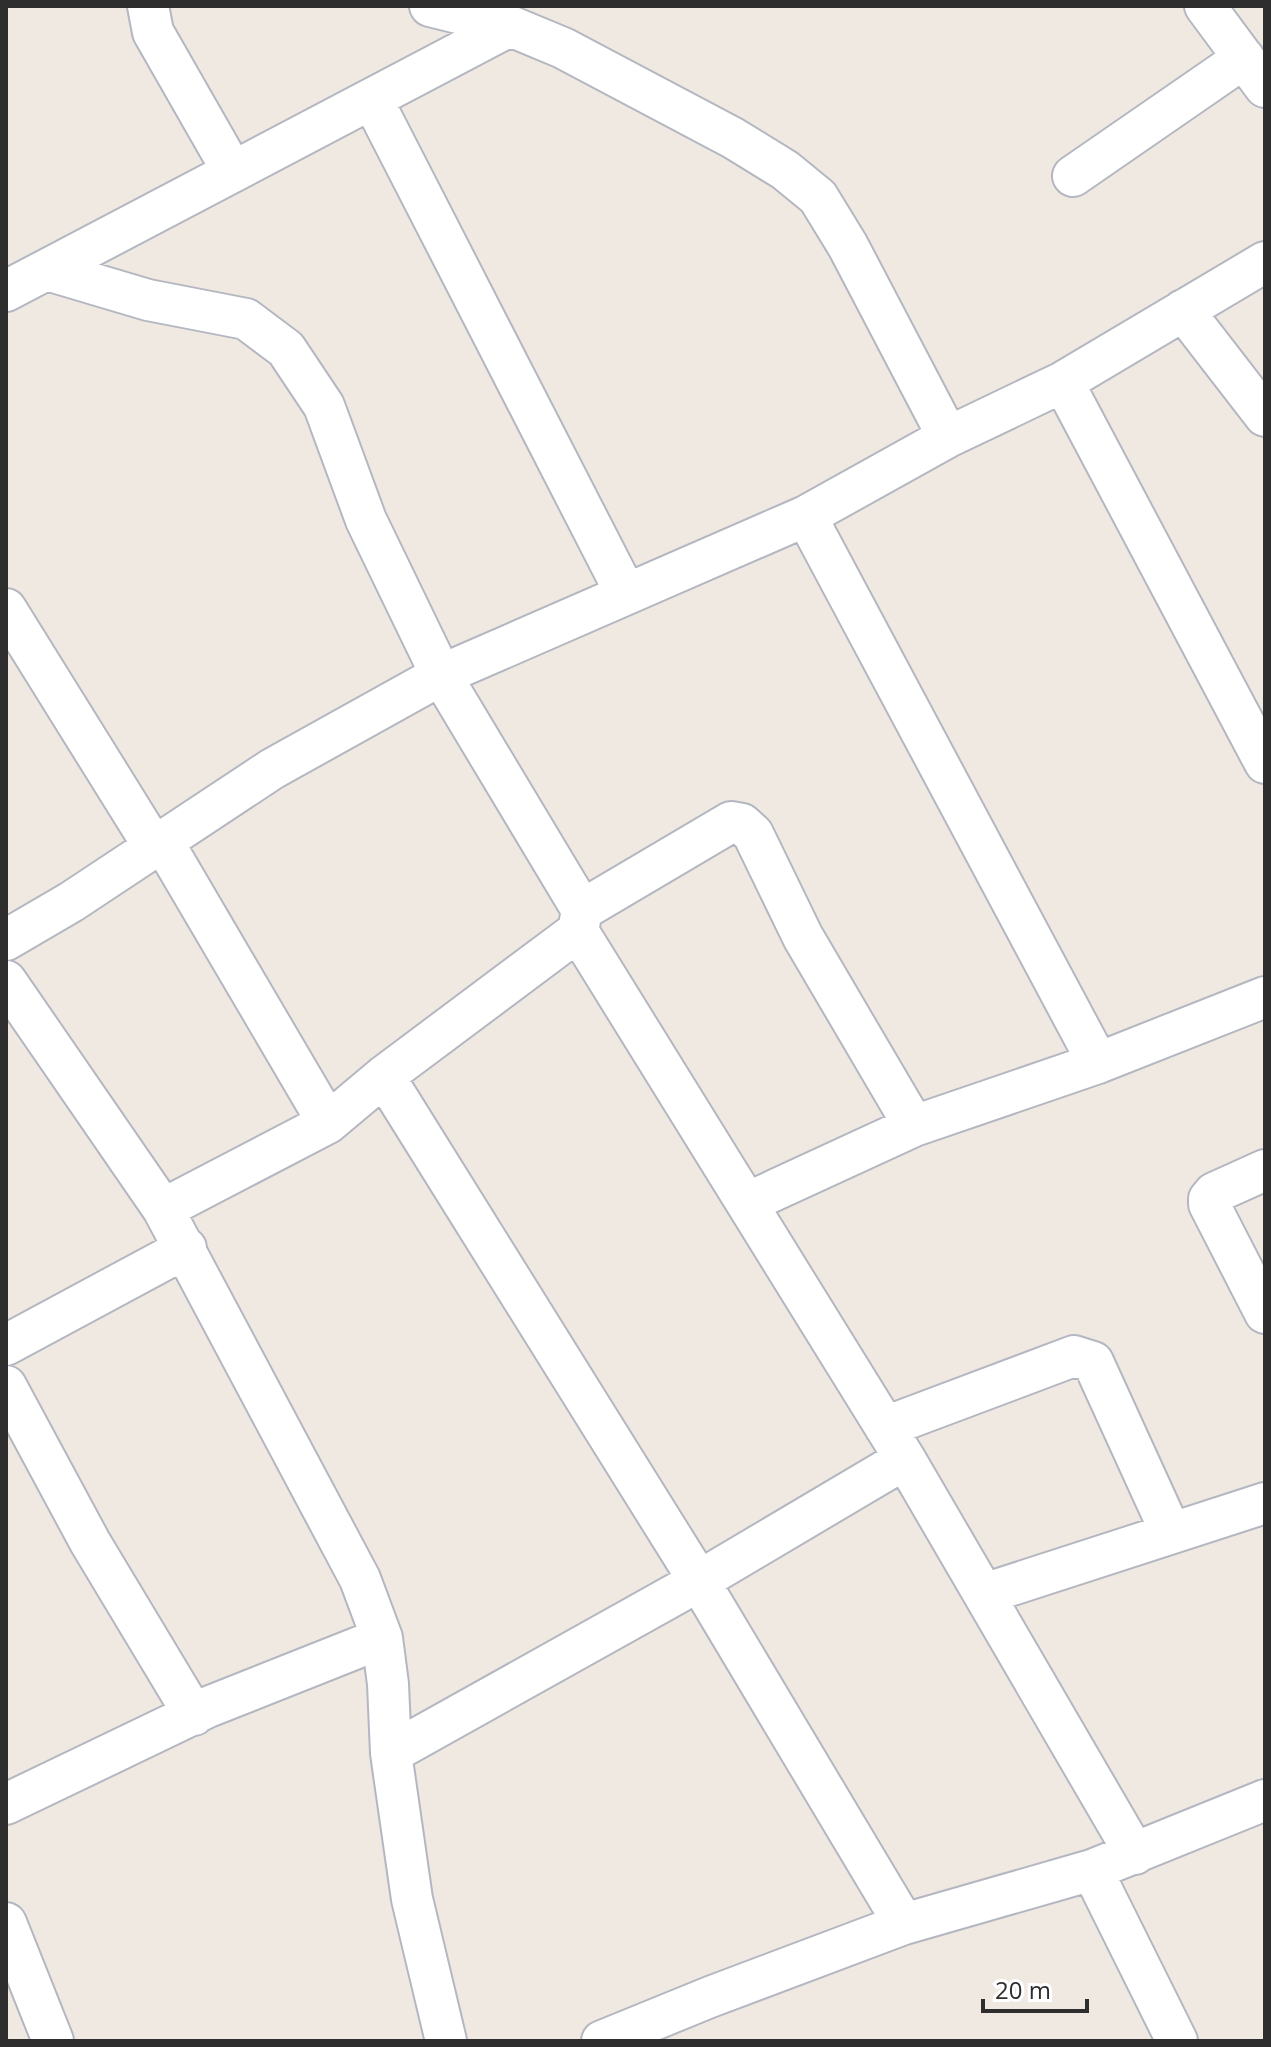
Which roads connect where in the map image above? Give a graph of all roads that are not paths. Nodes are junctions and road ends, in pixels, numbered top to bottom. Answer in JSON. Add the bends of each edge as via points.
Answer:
{"nodes":[{"id":1,"x":148,"y":6,"type":"edge"},
{"id":2,"x":430,"y":6,"type":"edge"},
{"id":3,"x":1205,"y":6,"type":"edge"},
{"id":4,"x":510,"y":26,"type":"junction"},
{"id":5,"x":1254,"y":72,"type":"edge"},
{"id":6,"x":372,"y":99,"type":"junction"},
{"id":7,"x":233,"y":172,"type":"junction"},
{"id":8,"x":1073,"y":176,"type":"dead end"},
{"id":9,"x":1265,"y":262,"type":"edge"},
{"id":10,"x":47,"y":270,"type":"junction"},
{"id":11,"x":6,"y":291,"type":"edge"},
{"id":12,"x":1183,"y":310,"type":"junction"},
{"id":13,"x":1063,"y":382,"type":"junction"},
{"id":14,"x":1265,"y":416,"type":"edge"},
{"id":15,"x":948,"y":437,"type":"junction"},
{"id":16,"x":806,"y":516,"type":"junction"},
{"id":17,"x":626,"y":594,"type":"junction"},
{"id":18,"x":6,"y":609,"type":"edge"},
{"id":19,"x":441,"y":675,"type":"junction"},
{"id":20,"x":1265,"y":763,"type":"edge"},
{"id":21,"x":158,"y":844,"type":"junction"},
{"id":22,"x":580,"y":921,"type":"junction"},
{"id":23,"x":6,"y":940,"type":"edge"},
{"id":24,"x":6,"y":981,"type":"edge"},
{"id":25,"x":1265,"y":997,"type":"edge"},
{"id":26,"x":1098,"y":1063,"type":"junction"},
{"id":27,"x":384,"y":1076,"type":"junction"},
{"id":28,"x":328,"y":1123,"type":"junction"},
{"id":29,"x":914,"y":1126,"type":"junction"},
{"id":30,"x":1265,"y":1170,"type":"edge"},
{"id":31,"x":747,"y":1203,"type":"junction"},
{"id":32,"x":163,"y":1209,"type":"junction"},
{"id":33,"x":186,"y":1248,"type":"junction"},
{"id":34,"x":1265,"y":1313,"type":"edge"},
{"id":35,"x":6,"y":1345,"type":"edge"},
{"id":36,"x":6,"y":1386,"type":"edge"},
{"id":37,"x":895,"y":1443,"type":"junction"},
{"id":38,"x":1265,"y":1503,"type":"edge"},
{"id":39,"x":1171,"y":1533,"type":"junction"},
{"id":40,"x":699,"y":1581,"type":"junction"},
{"id":41,"x":984,"y":1594,"type":"junction"},
{"id":42,"x":382,"y":1638,"type":"junction"},
{"id":43,"x":194,"y":1715,"type":"junction"},
{"id":44,"x":391,"y":1753,"type":"junction"},
{"id":45,"x":1265,"y":1800,"type":"edge"},
{"id":46,"x":6,"y":1804,"type":"edge"},
{"id":47,"x":1135,"y":1854,"type":"junction"},
{"id":48,"x":1092,"y":1870,"type":"junction"},
{"id":49,"x":6,"y":1923,"type":"edge"},
{"id":50,"x":904,"y":1924,"type":"junction"},
{"id":51,"x":53,"y":2041,"type":"edge"},
{"id":52,"x":446,"y":2041,"type":"edge"},
{"id":53,"x":602,"y":2041,"type":"edge"},
{"id":54,"x":1177,"y":2041,"type":"edge"}],
"edges":[{"from":1,"to":7,"type":"street","via":[[153,32]]},
{"from":2,"to":4,"type":"street"},
{"from":3,"to":5,"type":"street"},
{"from":4,"to":6,"type":"street"},
{"from":4,"to":15,"type":"street","via":[[563,48],[733,138],[818,197]]},
{"from":5,"to":8,"type":"street"},
{"from":6,"to":7,"type":"street"},
{"from":6,"to":17,"type":"street"},
{"from":7,"to":10,"type":"street"},
{"from":9,"to":12,"type":"street"},
{"from":10,"to":11,"type":"street"},
{"from":10,"to":19,"type":"street","via":[[148,300],[246,319],[286,349],[324,406],[366,520]]},
{"from":12,"to":13,"type":"street"},
{"from":12,"to":14,"type":"street"},
{"from":13,"to":15,"type":"street"},
{"from":13,"to":20,"type":"street"},
{"from":15,"to":16,"type":"street"},
{"from":16,"to":17,"type":"street"},
{"from":16,"to":26,"type":"street"},
{"from":17,"to":19,"type":"street"},
{"from":18,"to":21,"type":"street"},
{"from":19,"to":21,"type":"street","via":[[272,769]]},
{"from":19,"to":22,"type":"street"},
{"from":21,"to":23,"type":"street"},
{"from":21,"to":28,"type":"street"},
{"from":22,"to":27,"type":"street"},
{"from":22,"to":29,"type":"street","via":[[731,822],[742,824],[753,834],[803,937]]},
{"from":22,"to":31,"type":"street"},
{"from":24,"to":32,"type":"street"},
{"from":25,"to":26,"type":"street"},
{"from":26,"to":29,"type":"street"},
{"from":27,"to":28,"type":"street"},
{"from":27,"to":40,"type":"street"},
{"from":28,"to":32,"type":"street"},
{"from":29,"to":31,"type":"street"},
{"from":30,"to":34,"type":"street","via":[[1214,1193],[1209,1204]]},
{"from":31,"to":37,"type":"street"},
{"from":32,"to":33,"type":"street"},
{"from":33,"to":35,"type":"street"},
{"from":33,"to":42,"type":"street","via":[[360,1579]]},
{"from":36,"to":43,"type":"street","via":[[90,1542]]},
{"from":37,"to":39,"type":"street","via":[[1074,1356],[1085,1358],[1093,1362]]},
{"from":37,"to":40,"type":"street"},
{"from":37,"to":41,"type":"street"},
{"from":38,"to":39,"type":"street"},
{"from":39,"to":41,"type":"street"},
{"from":40,"to":44,"type":"street"},
{"from":40,"to":50,"type":"street"},
{"from":41,"to":47,"type":"street"},
{"from":42,"to":43,"type":"street"},
{"from":42,"to":44,"type":"street"},
{"from":43,"to":46,"type":"street"},
{"from":44,"to":52,"type":"street","via":[[412,1899]]},
{"from":45,"to":47,"type":"street"},
{"from":47,"to":48,"type":"street"},
{"from":48,"to":50,"type":"street"},
{"from":48,"to":54,"type":"street"},
{"from":49,"to":51,"type":"street"},
{"from":50,"to":53,"type":"street"}]}
